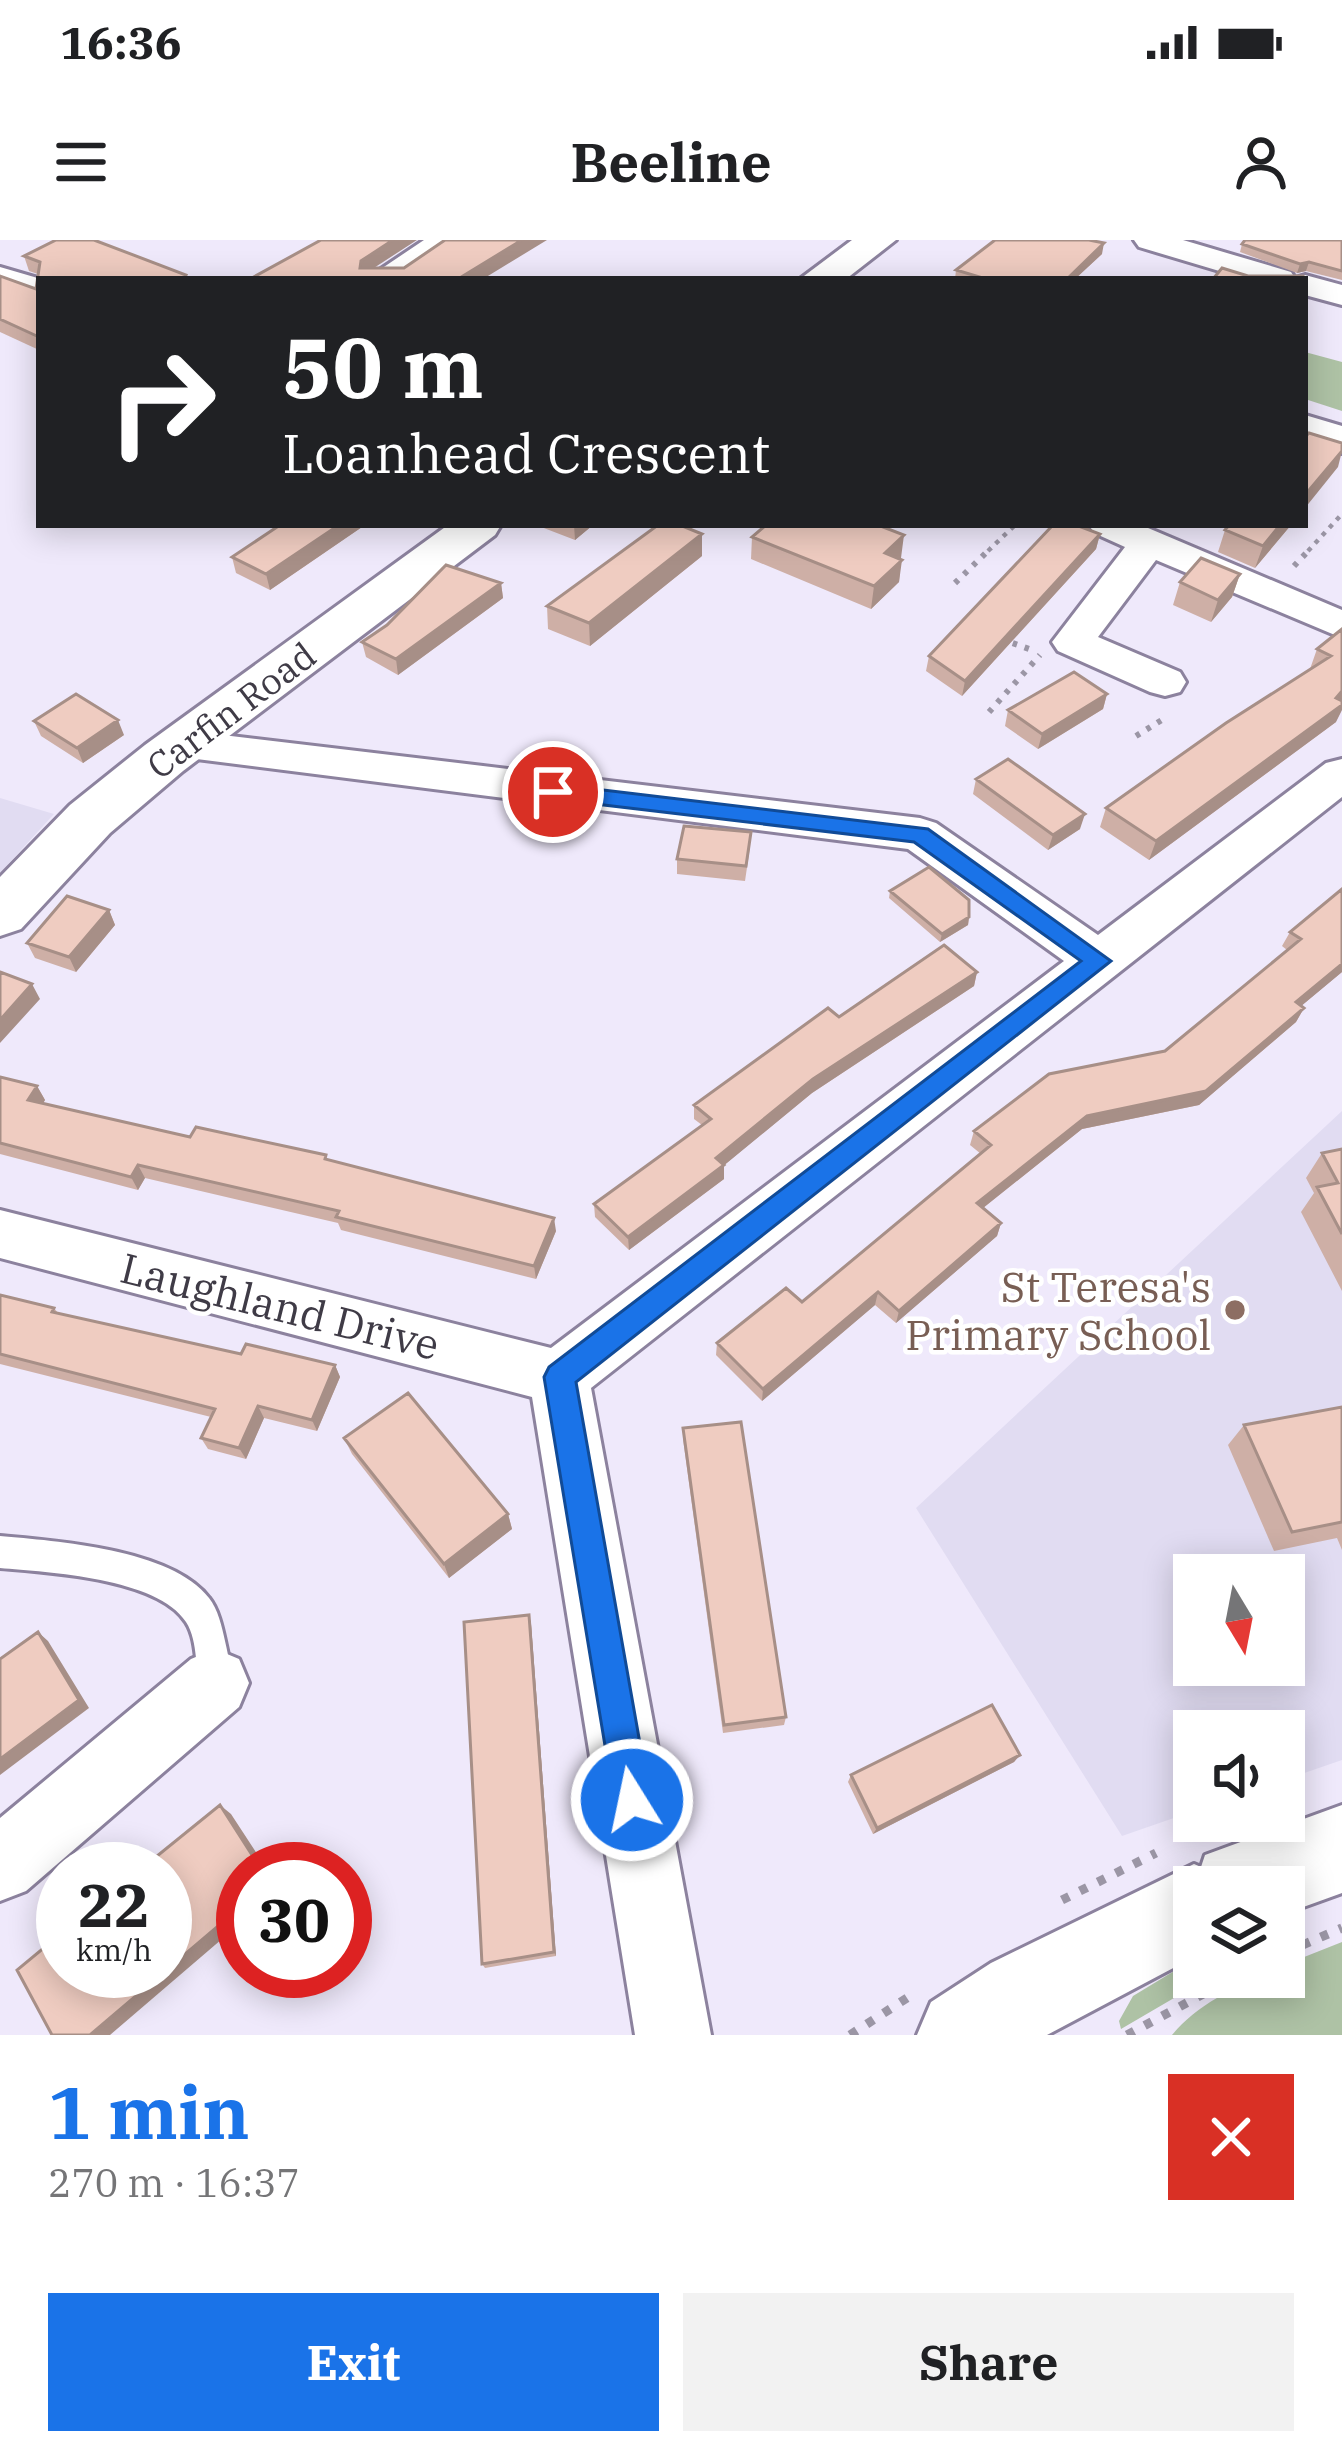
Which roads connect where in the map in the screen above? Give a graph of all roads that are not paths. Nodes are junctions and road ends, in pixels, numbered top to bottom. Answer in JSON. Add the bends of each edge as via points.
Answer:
{"nodes":[{"id":1,"x":446,"y":240,"type":"edge"},
{"id":2,"x":877,"y":240,"type":"edge"},
{"id":3,"x":1150,"y":240,"type":"edge"},
{"id":4,"x":1212,"y":250,"type":"edge"},
{"id":5,"x":5,"y":275,"type":"edge"},
{"id":6,"x":842,"y":275,"type":"edge"},
{"id":7,"x":387,"y":276,"type":"edge"},
{"id":8,"x":1273,"y":276,"type":"edge"},
{"id":9,"x":1308,"y":286,"type":"edge"},
{"id":10,"x":36,"y":289,"type":"edge"},
{"id":11,"x":1342,"y":295,"type":"edge"},
{"id":12,"x":1308,"y":429,"type":"edge"},
{"id":13,"x":1342,"y":440,"type":"edge"},
{"id":14,"x":474,"y":528,"type":"edge"},
{"id":15,"x":1115,"y":528,"type":"edge"},
{"id":16,"x":1149,"y":542,"type":"junction"},
{"id":17,"x":1342,"y":625,"type":"edge"},
{"id":18,"x":1165,"y":682,"type":"dead end"},
{"id":19,"x":206,"y":750,"type":"junction"},
{"id":20,"x":1342,"y":774,"type":"edge"},
{"id":21,"x":11,"y":888,"type":"edge"},
{"id":22,"x":1099,"y":961,"type":"junction"},
{"id":23,"x":0,"y":1234,"type":"edge"},
{"id":24,"x":560,"y":1377,"type":"junction"},
{"id":25,"x":0,"y":1552,"type":"edge"},
{"id":26,"x":215,"y":1683,"type":"joint"},
{"id":27,"x":1342,"y":1850,"type":"edge"},
{"id":28,"x":0,"y":1865,"type":"edge"},
{"id":29,"x":1297,"y":1866,"type":"edge"},
{"id":30,"x":1173,"y":1922,"type":"edge"},
{"id":31,"x":1010,"y":2022,"type":"edge"},
{"id":32,"x":673,"y":2035,"type":"edge"}],
"edges":[{"from":1,"to":7,"type":"street"},
{"from":2,"to":6,"type":"main road"},
{"from":3,"to":4,"type":"street"},
{"from":4,"to":8,"type":"street"},
{"from":5,"to":10,"type":"street"},
{"from":9,"to":11,"type":"street"},
{"from":12,"to":13,"type":"main road"},
{"from":14,"to":19,"type":"main road","name":"Carfin Road"},
{"from":15,"to":16,"type":"street"},
{"from":16,"to":17,"type":"street"},
{"from":16,"to":18,"type":"street","via":[[1057,648]]},
{"from":19,"to":21,"type":"main road","name":"Carfin Road","via":[[90,819]]},
{"from":19,"to":22,"type":"street","via":[[920,835]]},
{"from":20,"to":22,"type":"street"},
{"from":22,"to":24,"type":"street"},
{"from":23,"to":24,"type":"street","name":"Laughland Drive"},
{"from":24,"to":32,"type":"street"},
{"from":25,"to":26,"type":"lane","via":[[51,1555],[166,1585],[202,1617]]},
{"from":26,"to":28,"type":"street"},
{"from":27,"to":29,"type":"main road"},
{"from":30,"to":31,"type":"main road"}]}
